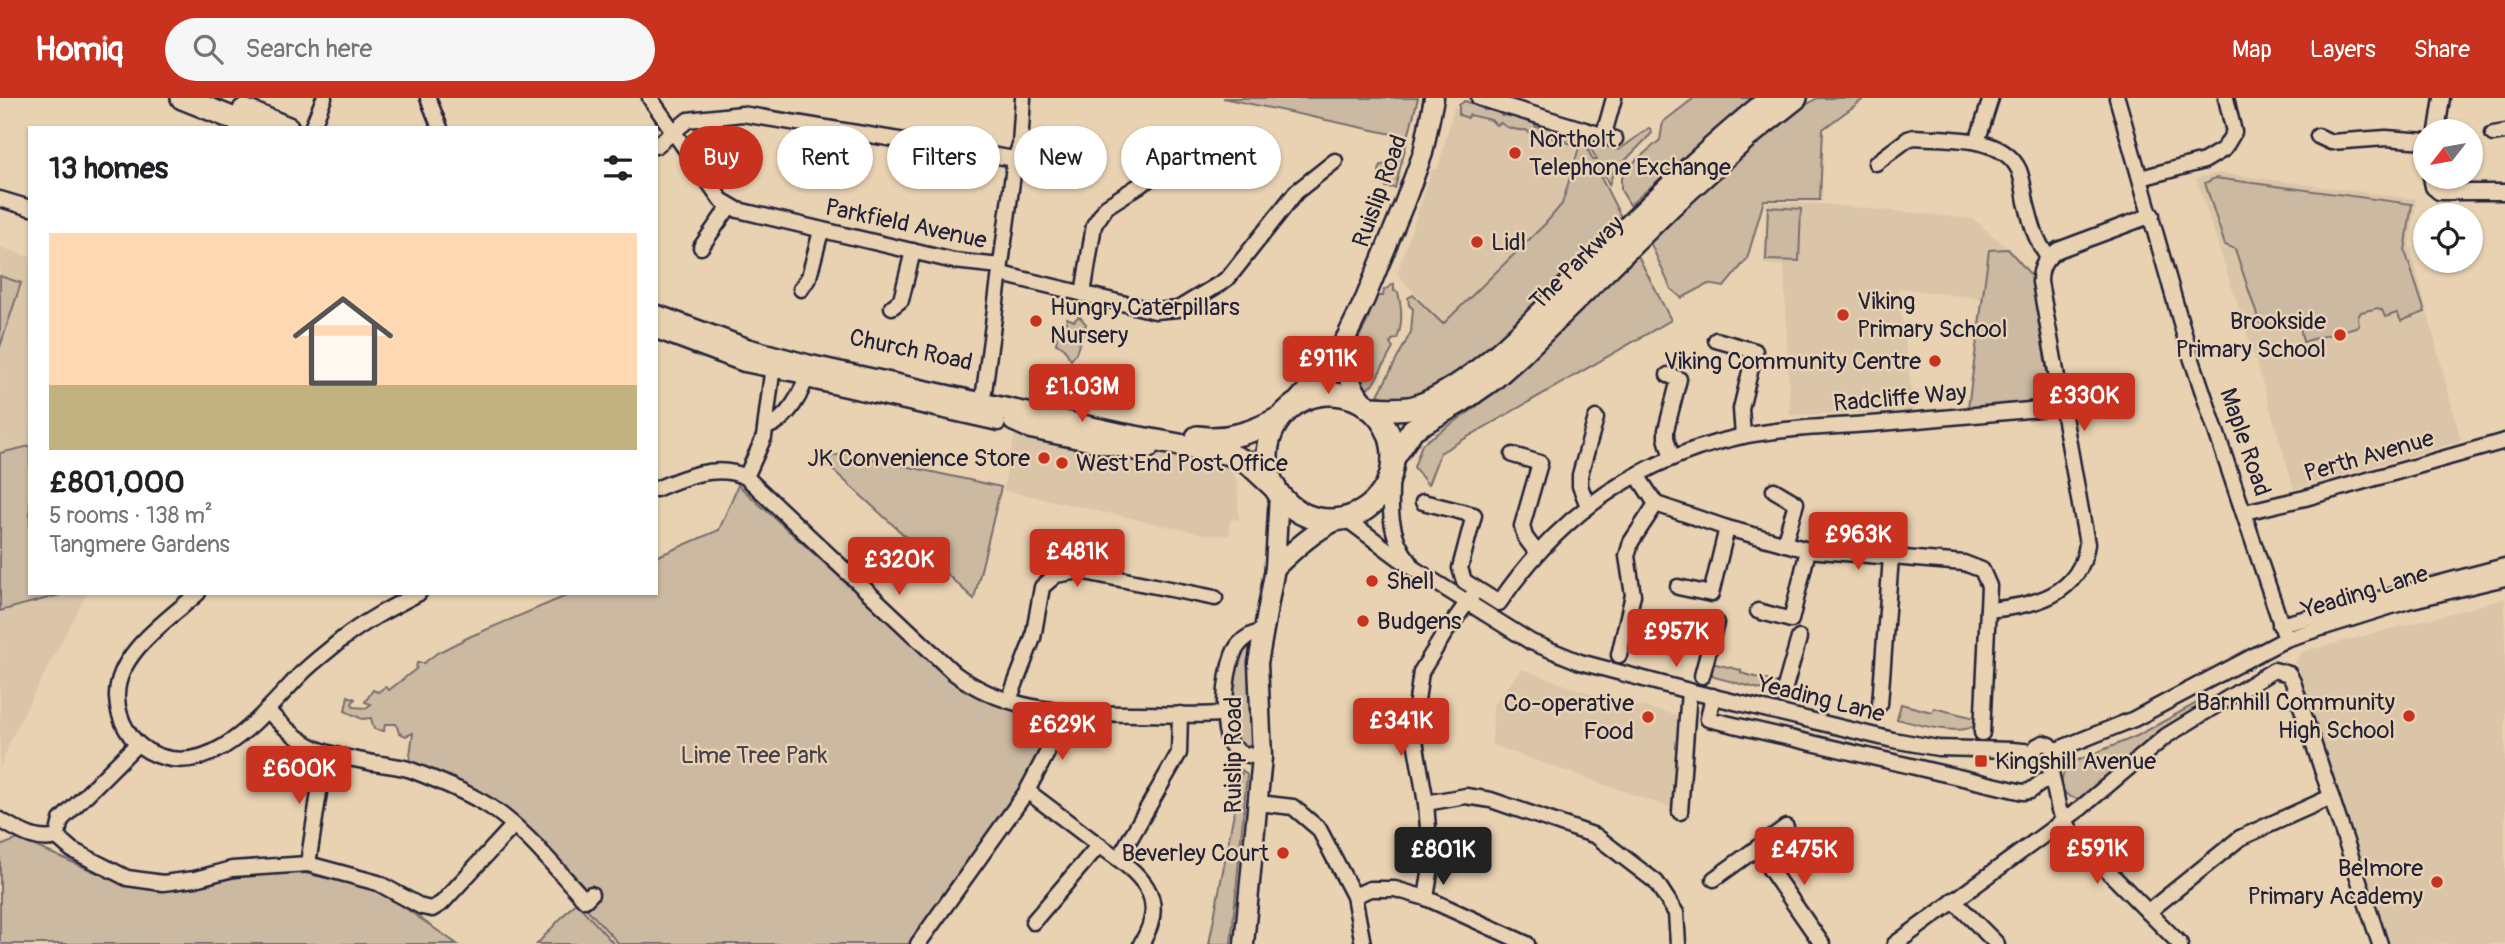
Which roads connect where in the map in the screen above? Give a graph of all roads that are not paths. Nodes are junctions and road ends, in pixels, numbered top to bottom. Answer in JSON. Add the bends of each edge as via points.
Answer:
{"nodes":[{"id":1,"x":182,"y":98,"type":"edge"},
{"id":2,"x":213,"y":98,"type":"edge"},
{"id":3,"x":324,"y":98,"type":"edge"},
{"id":4,"x":428,"y":98,"type":"edge"},
{"id":5,"x":650,"y":98,"type":"edge"},
{"id":6,"x":1023,"y":98,"type":"edge"},
{"id":7,"x":1433,"y":98,"type":"edge"},
{"id":8,"x":1479,"y":98,"type":"edge"},
{"id":9,"x":1614,"y":98,"type":"edge"},
{"id":10,"x":1771,"y":98,"type":"edge"},
{"id":11,"x":1796,"y":98,"type":"edge"},
{"id":12,"x":1991,"y":98,"type":"edge"},
{"id":13,"x":2117,"y":98,"type":"edge"},
{"id":14,"x":2226,"y":98,"type":"edge"},
{"id":15,"x":2442,"y":98,"type":"edge"},
{"id":16,"x":256,"y":113,"type":"edge"},
{"id":17,"x":2439,"y":119,"type":"edge"},
{"id":18,"x":284,"y":126,"type":"edge"},
{"id":19,"x":313,"y":126,"type":"edge"},
{"id":20,"x":439,"y":126,"type":"edge"},
{"id":21,"x":1021,"y":126,"type":"edge"},
{"id":22,"x":675,"y":133,"type":"junction"},
{"id":23,"x":2318,"y":135,"type":"dead end"},
{"id":24,"x":2413,"y":140,"type":"edge"},
{"id":25,"x":1977,"y":142,"type":"junction"},
{"id":26,"x":658,"y":145,"type":"edge"},
{"id":27,"x":1014,"y":159,"type":"edge"},
{"id":28,"x":1335,"y":161,"type":"dead end"},
{"id":29,"x":1876,"y":163,"type":"dead end"},
{"id":30,"x":1014,"y":166,"type":"edge"},
{"id":31,"x":2141,"y":178,"type":"junction"},
{"id":32,"x":1134,"y":189,"type":"edge"},
{"id":33,"x":2438,"y":189,"type":"edge"},
{"id":34,"x":2505,"y":192,"type":"edge"},
{"id":35,"x":0,"y":199,"type":"edge"},
{"id":36,"x":1666,"y":201,"type":"junction"},
{"id":37,"x":28,"y":207,"type":"edge"},
{"id":38,"x":729,"y":207,"type":"junction"},
{"id":39,"x":2152,"y":215,"type":"junction"},
{"id":40,"x":821,"y":231,"type":"junction"},
{"id":41,"x":701,"y":247,"type":"dead end"},
{"id":42,"x":912,"y":251,"type":"junction"},
{"id":43,"x":1613,"y":252,"type":"junction"},
{"id":44,"x":2048,"y":257,"type":"junction"},
{"id":45,"x":1000,"y":270,"type":"junction"},
{"id":46,"x":800,"y":289,"type":"dead end"},
{"id":47,"x":1083,"y":294,"type":"junction"},
{"id":48,"x":658,"y":304,"type":"edge"},
{"id":49,"x":892,"y":307,"type":"dead end"},
{"id":50,"x":658,"y":317,"type":"edge"},
{"id":51,"x":658,"y":332,"type":"edge"},
{"id":52,"x":1347,"y":336,"type":"junction"},
{"id":53,"x":1716,"y":340,"type":"dead end"},
{"id":54,"x":773,"y":364,"type":"junction"},
{"id":55,"x":807,"y":373,"type":"junction"},
{"id":56,"x":1668,"y":375,"type":"dead end"},
{"id":57,"x":984,"y":393,"type":"junction"},
{"id":58,"x":1366,"y":406,"type":"junction"},
{"id":59,"x":2061,"y":407,"type":"junction"},
{"id":60,"x":1286,"y":412,"type":"junction"},
{"id":61,"x":1596,"y":418,"type":"dead end"},
{"id":62,"x":766,"y":427,"type":"junction"},
{"id":63,"x":1743,"y":436,"type":"junction"},
{"id":64,"x":2505,"y":441,"type":"edge"},
{"id":65,"x":1513,"y":455,"type":"dead end"},
{"id":66,"x":1672,"y":458,"type":"junction"},
{"id":67,"x":1393,"y":464,"type":"junction"},
{"id":68,"x":1637,"y":475,"type":"junction"},
{"id":69,"x":746,"y":477,"type":"junction"},
{"id":70,"x":658,"y":488,"type":"edge"},
{"id":71,"x":1774,"y":490,"type":"dead end"},
{"id":72,"x":1277,"y":491,"type":"junction"},
{"id":73,"x":1423,"y":502,"type":"dead end"},
{"id":74,"x":1656,"y":504,"type":"junction"},
{"id":75,"x":1588,"y":506,"type":"junction"},
{"id":76,"x":2245,"y":512,"type":"junction"},
{"id":77,"x":1341,"y":519,"type":"junction"},
{"id":78,"x":1727,"y":528,"type":"junction"},
{"id":79,"x":1784,"y":544,"type":"junction"},
{"id":80,"x":1808,"y":550,"type":"junction"},
{"id":81,"x":1537,"y":553,"type":"junction"},
{"id":82,"x":1891,"y":557,"type":"junction"},
{"id":83,"x":2505,"y":566,"type":"edge"},
{"id":84,"x":1275,"y":568,"type":"junction"},
{"id":85,"x":1417,"y":570,"type":"junction"},
{"id":86,"x":2505,"y":578,"type":"edge"},
{"id":87,"x":1678,"y":587,"type":"dead end"},
{"id":88,"x":1476,"y":589,"type":"junction"},
{"id":89,"x":196,"y":595,"type":"edge"},
{"id":90,"x":415,"y":595,"type":"edge"},
{"id":91,"x":1215,"y":597,"type":"dead end"},
{"id":92,"x":1468,"y":603,"type":"junction"},
{"id":93,"x":1988,"y":610,"type":"junction"},
{"id":94,"x":1758,"y":611,"type":"dead end"},
{"id":95,"x":1716,"y":623,"type":"dead end"},
{"id":96,"x":2280,"y":625,"type":"junction"},
{"id":97,"x":1262,"y":632,"type":"junction"},
{"id":98,"x":1799,"y":638,"type":"dead end"},
{"id":99,"x":2286,"y":639,"type":"junction"},
{"id":100,"x":1619,"y":655,"type":"dead end"},
{"id":101,"x":1702,"y":676,"type":"dead end"},
{"id":102,"x":1689,"y":691,"type":"junction"},
{"id":103,"x":1783,"y":694,"type":"dead end"},
{"id":104,"x":1713,"y":696,"type":"junction"},
{"id":105,"x":1009,"y":701,"type":"junction"},
{"id":106,"x":1880,"y":704,"type":"dead end"},
{"id":107,"x":267,"y":710,"type":"junction"},
{"id":108,"x":1056,"y":712,"type":"junction"},
{"id":109,"x":1180,"y":714,"type":"junction"},
{"id":110,"x":1223,"y":714,"type":"junction"},
{"id":111,"x":1982,"y":733,"type":"dead end"},
{"id":112,"x":136,"y":744,"type":"junction"},
{"id":113,"x":325,"y":753,"type":"junction"},
{"id":114,"x":1262,"y":757,"type":"junction"},
{"id":115,"x":2044,"y":757,"type":"junction"},
{"id":116,"x":2045,"y":780,"type":"junction"},
{"id":117,"x":1027,"y":791,"type":"junction"},
{"id":118,"x":2331,"y":797,"type":"junction"},
{"id":119,"x":2056,"y":799,"type":"junction"},
{"id":120,"x":1259,"y":803,"type":"junction"},
{"id":121,"x":1426,"y":803,"type":"junction"},
{"id":122,"x":1680,"y":812,"type":"dead end"},
{"id":123,"x":2064,"y":819,"type":"junction"},
{"id":124,"x":0,"y":820,"type":"edge"},
{"id":125,"x":513,"y":826,"type":"junction"},
{"id":126,"x":1786,"y":827,"type":"dead end"},
{"id":127,"x":57,"y":837,"type":"junction"},
{"id":128,"x":1100,"y":845,"type":"junction"},
{"id":129,"x":1756,"y":849,"type":"junction"},
{"id":130,"x":1119,"y":858,"type":"junction"},
{"id":131,"x":308,"y":864,"type":"junction"},
{"id":132,"x":1714,"y":879,"type":"dead end"},
{"id":133,"x":591,"y":894,"type":"dead end"},
{"id":134,"x":1354,"y":896,"type":"junction"},
{"id":135,"x":1426,"y":898,"type":"junction"},
{"id":136,"x":1953,"y":900,"type":"junction"},
{"id":137,"x":2148,"y":912,"type":"junction"},
{"id":138,"x":1033,"y":922,"type":"dead end"},
{"id":139,"x":918,"y":944,"type":"edge"},
{"id":140,"x":1141,"y":944,"type":"edge"},
{"id":141,"x":1244,"y":944,"type":"edge"},
{"id":142,"x":1363,"y":944,"type":"edge"},
{"id":143,"x":1527,"y":944,"type":"edge"},
{"id":144,"x":1678,"y":944,"type":"edge"},
{"id":145,"x":1822,"y":944,"type":"edge"},
{"id":146,"x":1895,"y":944,"type":"edge"},
{"id":147,"x":1997,"y":944,"type":"edge"},
{"id":148,"x":2180,"y":944,"type":"edge"},
{"id":149,"x":2380,"y":944,"type":"edge"}],
"edges":[{"from":1,"to":16,"type":"highway"},
{"from":2,"to":16,"type":"highway"},
{"from":3,"to":19,"type":"street"},
{"from":4,"to":20,"type":"street"},
{"from":5,"to":22,"type":"street"},
{"from":6,"to":21,"type":"street"},
{"from":7,"to":52,"type":"main road","name":"Ruislip Road","via":[[1416,174]]},
{"from":8,"to":9,"type":"street","via":[[1610,136]]},
{"from":10,"to":36,"type":"highway","name":"The Parkway","via":[[1735,127]]},
{"from":11,"to":36,"type":"highway","name":"The Parkway"},
{"from":12,"to":25,"type":"street"},
{"from":13,"to":31,"type":"street","name":"Maple Road"},
{"from":14,"to":31,"type":"street","via":[[2234,132],[2224,149],[2204,161]]},
{"from":15,"to":17,"type":"street"},
{"from":16,"to":18,"type":"highway"},
{"from":22,"to":26,"type":"street"},
{"from":22,"to":27,"type":"street","via":[[688,120],[743,114]]},
{"from":22,"to":38,"type":"street"},
{"from":23,"to":24,"type":"street","via":[[2331,142]]},
{"from":25,"to":29,"type":"street","via":[[1914,137]]},
{"from":25,"to":44,"type":"street","via":[[1996,148],[2015,163],[2035,238]]},
{"from":28,"to":47,"type":"street","name":"Parkfield Avenue","via":[[1288,201],[1229,276],[1178,309],[1155,311]]},
{"from":30,"to":45,"type":"street"},
{"from":31,"to":39,"type":"street","name":"Maple Road"},
{"from":32,"to":47,"type":"street","via":[[1098,215]]},
{"from":33,"to":34,"type":"street"},
{"from":35,"to":37,"type":"street"},
{"from":36,"to":43,"type":"highway","name":"The Parkway"},
{"from":38,"to":40,"type":"street","name":"Parkfield Avenue"},
{"from":38,"to":41,"type":"street"},
{"from":39,"to":44,"type":"street"},
{"from":39,"to":76,"type":"street","name":"Maple Road","via":[[2189,351]]},
{"from":40,"to":42,"type":"street","name":"Parkfield Avenue"},
{"from":40,"to":46,"type":"street","via":[[809,277]]},
{"from":42,"to":45,"type":"street","name":"Parkfield Avenue"},
{"from":42,"to":49,"type":"street","via":[[901,300]]},
{"from":43,"to":58,"type":"highway","name":"The Parkway","via":[[1483,366],[1442,394],[1415,407]]},
{"from":43,"to":67,"type":"highway","name":"The Parkway","via":[[1492,380],[1413,429]]},
{"from":44,"to":59,"type":"street","via":[[2040,282]]},
{"from":45,"to":47,"type":"street","name":"Parkfield Avenue"},
{"from":45,"to":57,"type":"street"},
{"from":48,"to":57,"type":"highway","name":"Church Road","via":[[785,349]]},
{"from":50,"to":54,"type":"highway","name":"Church Road"},
{"from":51,"to":54,"type":"street","name":"Church Road","via":[[710,352]]},
{"from":52,"to":58,"type":"main road","name":"Ruislip Road","via":[[1346,369],[1351,386]]},
{"from":52,"to":60,"type":"main road","name":"Ruislip Road","via":[[1326,369]]},
{"from":53,"to":63,"type":"street","via":[[1755,351],[1741,409]]},
{"from":54,"to":55,"type":"highway","name":"Church Road"},
{"from":54,"to":62,"type":"street"},
{"from":55,"to":62,"type":"street","via":[[794,403]]},
{"from":55,"to":72,"type":"highway","name":"Church Road","via":[[1005,416],[1229,454],[1248,463]]},
{"from":56,"to":66,"type":"street","via":[[1679,379],[1666,430]]},
{"from":57,"to":60,"type":"highway","name":"Church Road","via":[[1208,438],[1240,435]]},
{"from":58,"to":60,"type":"highway","via":[[1338,394],[1322,394]]},
{"from":58,"to":67,"type":"highway","via":[[1387,429]]},
{"from":59,"to":63,"type":"street","name":"Radcliffe Way"},
{"from":59,"to":93,"type":"street","via":[[2087,544],[2085,559],[2059,592],[2012,608]]},
{"from":60,"to":72,"type":"highway","via":[[1269,443],[1267,458]]},
{"from":61,"to":75,"type":"street","via":[[1580,475]]},
{"from":62,"to":69,"type":"street"},
{"from":63,"to":66,"type":"street","name":"Radcliffe Way"},
{"from":64,"to":76,"type":"street","name":"Perth Avenue"},
{"from":65,"to":81,"type":"street","via":[[1540,463],[1522,526]]},
{"from":66,"to":68,"type":"street","name":"Radcliffe Way"},
{"from":67,"to":77,"type":"highway","via":[[1376,501]]},
{"from":67,"to":85,"type":"street","name":"Yeading Lane","via":[[1393,531],[1402,553]]},
{"from":68,"to":74,"type":"street"},
{"from":68,"to":75,"type":"street","name":"Radcliffe Way"},
{"from":69,"to":70,"type":"street","via":[[720,470]]},
{"from":69,"to":105,"type":"street","via":[[954,673],[971,686]]},
{"from":71,"to":79,"type":"street","via":[[1796,503]]},
{"from":72,"to":77,"type":"highway","via":[[1309,517]]},
{"from":72,"to":84,"type":"main road","name":"Ruislip Road"},
{"from":73,"to":88,"type":"street","via":[[1474,515],[1460,568],[1464,581]]},
{"from":74,"to":78,"type":"street"},
{"from":74,"to":100,"type":"street","via":[[1630,542],[1627,556],[1633,596]]},
{"from":75,"to":81,"type":"street","name":"Radcliffe Way"},
{"from":76,"to":96,"type":"street","name":"Maple Road"},
{"from":77,"to":84,"type":"main road","via":[[1305,538]]},
{"from":77,"to":85,"type":"street","name":"Yeading Lane"},
{"from":78,"to":79,"type":"street"},
{"from":78,"to":87,"type":"street","via":[[1711,594]]},
{"from":79,"to":80,"type":"street"},
{"from":80,"to":82,"type":"street"},
{"from":80,"to":94,"type":"street","via":[[1791,620]]},
{"from":81,"to":88,"type":"street","name":"Radcliffe Way","via":[[1499,603]]},
{"from":82,"to":93,"type":"street","via":[[1964,563],[1982,570],[1989,586]]},
{"from":82,"to":106,"type":"street"},
{"from":83,"to":96,"type":"street"},
{"from":84,"to":97,"type":"main road","name":"Ruislip Road"},
{"from":85,"to":92,"type":"street","name":"Yeading Lane"},
{"from":86,"to":99,"type":"street","name":"Yeading Lane","via":[[2408,601]]},
{"from":88,"to":92,"type":"street"},
{"from":89,"to":112,"type":"street","via":[[131,654],[119,676],[122,723]]},
{"from":90,"to":107,"type":"street","via":[[344,638]]},
{"from":91,"to":105,"type":"street","via":[[1080,571],[1055,575],[1042,587],[1033,638]]},
{"from":92,"to":102,"type":"street","name":"Yeading Lane","via":[[1554,653]]},
{"from":92,"to":121,"type":"street","via":[[1421,672],[1413,729]]},
{"from":93,"to":111,"type":"street"},
{"from":95,"to":101,"type":"street"},
{"from":96,"to":99,"type":"street","name":"Maple Road"},
{"from":97,"to":110,"type":"street","via":[[1242,641],[1233,656]]},
{"from":97,"to":114,"type":"main road","name":"Ruislip Road","via":[[1258,688]]},
{"from":98,"to":103,"type":"street"},
{"from":99,"to":115,"type":"street","name":"Yeading Lane","via":[[2134,719]]},
{"from":102,"to":104,"type":"street","name":"Yeading Lane"},
{"from":102,"to":122,"type":"street"},
{"from":104,"to":115,"type":"street","name":"Yeading Lane","via":[[1892,740]]},
{"from":104,"to":116,"type":"street","via":[[1708,719],[2023,792]]},
{"from":105,"to":108,"type":"street"},
{"from":107,"to":112,"type":"street","via":[[230,743],[206,755],[182,760],[160,757]]},
{"from":107,"to":113,"type":"street","via":[[306,745]]},
{"from":108,"to":109,"type":"street"},
{"from":108,"to":117,"type":"street","via":[[1047,752]]},
{"from":109,"to":110,"type":"street"},
{"from":109,"to":130,"type":"street","via":[[1179,753]]},
{"from":110,"to":114,"type":"street","via":[[1232,745],[1242,754]]},
{"from":112,"to":127,"type":"street","via":[[61,820]]},
{"from":113,"to":125,"type":"street","via":[[407,769],[489,806]]},
{"from":113,"to":131,"type":"street"},
{"from":114,"to":120,"type":"main road","name":"Ruislip Road"},
{"from":115,"to":116,"type":"street"},
{"from":115,"to":119,"type":"street"},
{"from":116,"to":119,"type":"street"},
{"from":117,"to":128,"type":"street"},
{"from":117,"to":139,"type":"street"},
{"from":118,"to":123,"type":"street","via":[[2289,674],[2274,670],[2166,736]]},
{"from":118,"to":137,"type":"street","via":[[2241,838]]},
{"from":118,"to":149,"type":"street"},
{"from":119,"to":123,"type":"street"},
{"from":120,"to":134,"type":"street","via":[[1293,807],[1319,829]]},
{"from":120,"to":141,"type":"main road","name":"Ruislip Road"},
{"from":121,"to":135,"type":"street","via":[[1431,867]]},
{"from":121,"to":144,"type":"street","via":[[1466,796],[1491,800],[1596,836],[1656,882],[1676,913]]},
{"from":123,"to":136,"type":"street"},
{"from":123,"to":137,"type":"street","via":[[2080,844]]},
{"from":124,"to":127,"type":"street","via":[[35,838]]},
{"from":125,"to":131,"type":"street","via":[[432,909],[378,883]]},
{"from":125,"to":133,"type":"street","via":[[584,900]]},
{"from":126,"to":129,"type":"street"},
{"from":127,"to":131,"type":"street","via":[[80,855],[127,878],[163,883],[232,869]]},
{"from":128,"to":130,"type":"street"},
{"from":128,"to":138,"type":"street"},
{"from":129,"to":132,"type":"street"},
{"from":129,"to":145,"type":"street"},
{"from":130,"to":140,"type":"street","via":[[1149,892],[1154,912]]},
{"from":134,"to":135,"type":"street","via":[[1370,889],[1395,889]]},
{"from":134,"to":142,"type":"street"},
{"from":135,"to":143,"type":"street"},
{"from":136,"to":146,"type":"street"},
{"from":136,"to":147,"type":"street"},
{"from":137,"to":148,"type":"street"}]}
